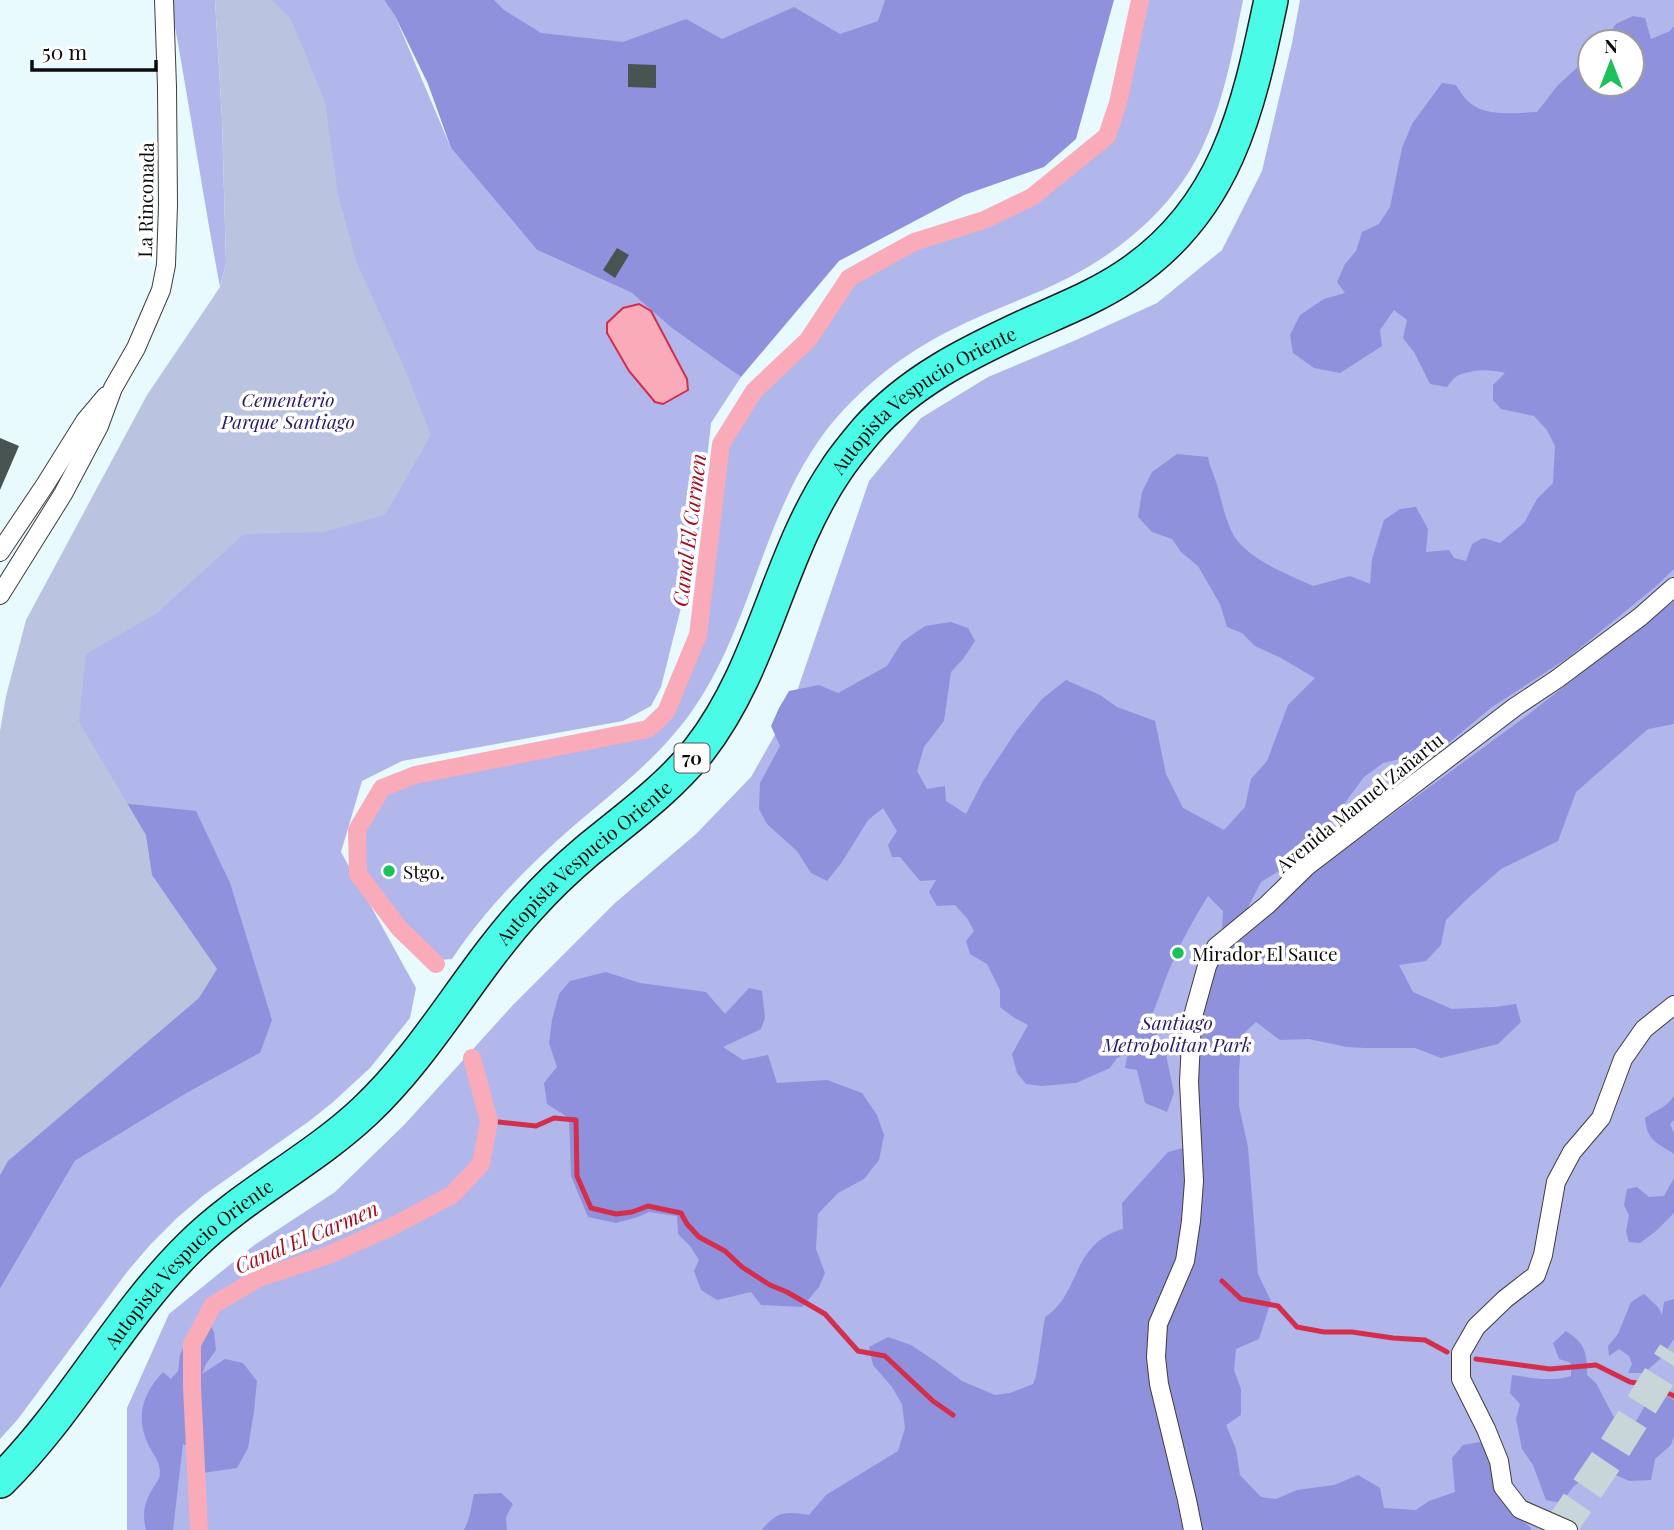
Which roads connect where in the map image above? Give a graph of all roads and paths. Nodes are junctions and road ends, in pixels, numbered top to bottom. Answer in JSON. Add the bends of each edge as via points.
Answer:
{"nodes":[{"id":1,"x":164,"y":0,"type":"edge"},
{"id":2,"x":1271,"y":0,"type":"edge"},
{"id":3,"x":113,"y":388,"type":"junction"},
{"id":4,"x":12,"y":532,"type":"junction"},
{"id":5,"x":33,"y":544,"type":"junction"},
{"id":6,"x":0,"y":552,"type":"edge"},
{"id":7,"x":1674,"y":587,"type":"edge"},
{"id":8,"x":0,"y":595,"type":"edge"},
{"id":9,"x":1674,"y":1005,"type":"edge"},
{"id":10,"x":0,"y":1481,"type":"edge"},
{"id":11,"x":1193,"y":1530,"type":"edge"},
{"id":12,"x":1567,"y":1530,"type":"edge"}],
"edges":[{"from":1,"to":3,"type":"street","name":"La Rinconada","via":[[166,265],[156,302]]},
{"from":2,"to":10,"type":"highway","name":"Autopista Vespucio Oriente","number":"70","via":[[1237,134],[1219,174],[1190,218],[1130,274],[939,370],[875,421],[825,488],[741,683],[693,757],[533,903],[489,954],[407,1067],[370,1106],[327,1143],[223,1217],[181,1256],[140,1303],[47,1429]]},
{"from":3,"to":4,"type":"street","name":"La Rinconada","via":[[85,421]]},
{"from":3,"to":5,"type":"street","name":"La Rinconada","via":[[99,426]]},
{"from":4,"to":5,"type":"street"},
{"from":4,"to":6,"type":"street","name":"La Rinconada"},
{"from":5,"to":8,"type":"street","name":"La Rinconada"},
{"from":7,"to":11,"type":"street","name":"Avenida Manuel Zañartu","via":[[1307,866],[1216,947],[1192,1020],[1191,1221],[1185,1261],[1158,1324],[1156,1357]]},
{"from":9,"to":12,"type":"street","via":[[1644,1029],[1623,1059],[1601,1118],[1572,1152],[1556,1182],[1536,1275],[1476,1327],[1461,1353],[1461,1379],[1499,1461],[1503,1487],[1520,1509]]}]}
